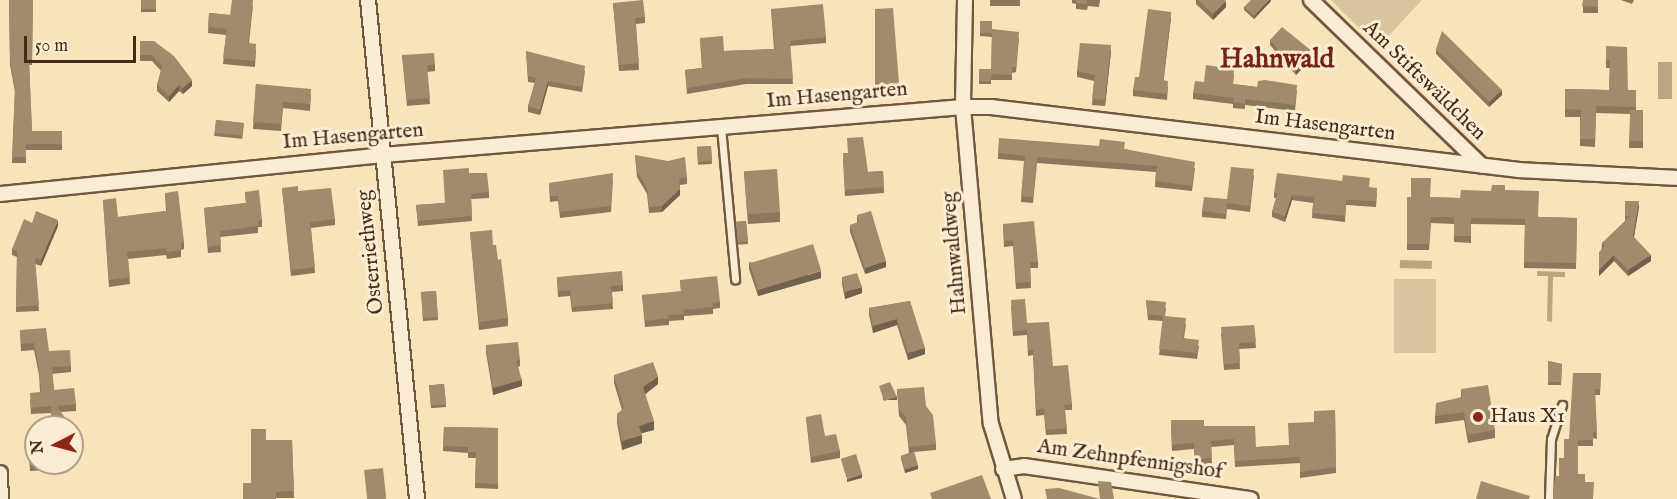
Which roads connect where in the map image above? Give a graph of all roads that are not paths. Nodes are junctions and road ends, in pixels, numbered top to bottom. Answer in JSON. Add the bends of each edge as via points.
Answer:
{"nodes":[{"id":1,"x":368,"y":0,"type":"edge"},
{"id":2,"x":965,"y":0,"type":"edge"},
{"id":3,"x":1311,"y":0,"type":"edge"},
{"id":4,"x":963,"y":107,"type":"junction"},
{"id":5,"x":721,"y":127,"type":"junction"},
{"id":6,"x":382,"y":155,"type":"junction"},
{"id":7,"x":1482,"y":166,"type":"junction"},
{"id":8,"x":1677,"y":178,"type":"edge"},
{"id":9,"x":0,"y":194,"type":"edge"},
{"id":10,"x":735,"y":279,"type":"dead end"},
{"id":11,"x":1562,"y":405,"type":"dead end"},
{"id":12,"x":1003,"y":469,"type":"junction"},
{"id":13,"x":0,"y":473,"type":"edge"},
{"id":14,"x":1,"y":499,"type":"edge"},
{"id":15,"x":417,"y":499,"type":"edge"},
{"id":16,"x":1014,"y":499,"type":"edge"},
{"id":17,"x":1251,"y":499,"type":"edge"},
{"id":18,"x":1549,"y":499,"type":"edge"}],
"edges":[{"from":1,"to":6,"type":"street","name":"Osterriethweg"},
{"from":2,"to":4,"type":"street","name":"Hahnwaldweg"},
{"from":3,"to":7,"type":"street","name":"Am Stiftswäldchen"},
{"from":4,"to":5,"type":"street","name":"Im Hasengarten"},
{"from":4,"to":7,"type":"street","name":"Im Hasengarten","via":[[991,107]]},
{"from":4,"to":12,"type":"street","name":"Hahnwaldweg","via":[[991,424]]},
{"from":5,"to":6,"type":"street","name":"Im Hasengarten"},
{"from":5,"to":10,"type":"lane"},
{"from":6,"to":9,"type":"street","name":"Im Hasengarten"},
{"from":6,"to":15,"type":"street","name":"Osterriethweg"},
{"from":7,"to":8,"type":"street","name":"Im Hasengarten"},
{"from":11,"to":18,"type":"lane","via":[[1551,439]]},
{"from":12,"to":16,"type":"street","name":"Hahnwaldweg"},
{"from":12,"to":17,"type":"street","name":"Am Zehnpfennigshof","via":[[1024,466]]},
{"from":13,"to":14,"type":"street"}]}
